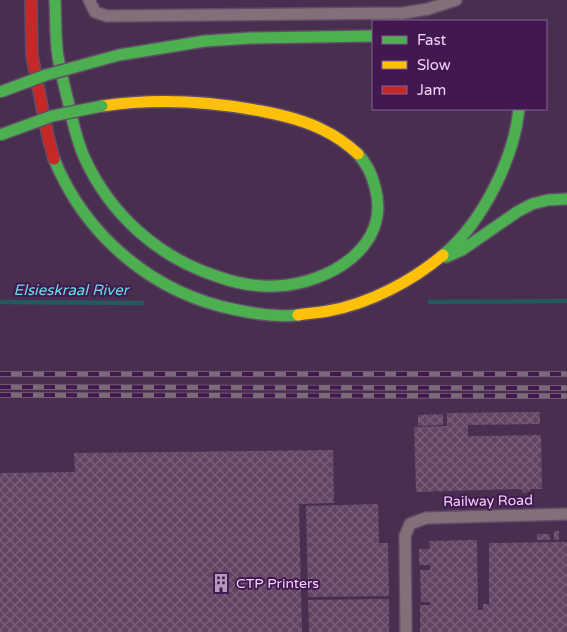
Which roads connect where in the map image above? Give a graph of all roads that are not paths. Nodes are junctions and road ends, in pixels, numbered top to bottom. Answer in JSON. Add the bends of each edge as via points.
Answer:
{"nodes":[{"id":1,"x":31,"y":0,"type":"edge"},
{"id":2,"x":55,"y":0,"type":"edge"},
{"id":3,"x":89,"y":0,"type":"edge"},
{"id":4,"x":456,"y":0,"type":"edge"},
{"id":5,"x":372,"y":36,"type":"edge"},
{"id":6,"x":0,"y":92,"type":"edge"},
{"id":7,"x":519,"y":110,"type":"edge"},
{"id":8,"x":0,"y":135,"type":"edge"},
{"id":9,"x":567,"y":198,"type":"edge"},
{"id":10,"x":430,"y":264,"type":"junction"},
{"id":11,"x":567,"y":514,"type":"edge"},
{"id":12,"x":406,"y":632,"type":"edge"}],
"edges":[{"from":1,"to":10,"type":"main road","via":[[32,57],[49,145],[60,172],[76,202],[97,230],[124,258],[147,274],[208,304],[248,313],[284,316],[329,311],[375,297]]},
{"from":2,"to":8,"type":"main road","bridge":true,"via":[[58,57],[76,134],[84,158],[105,194],[146,240],[172,258],[202,272],[246,284],[274,287],[300,284],[331,272],[353,256],[370,236],[378,206],[375,182],[368,165],[340,139],[304,121],[200,102],[143,101],[102,106],[52,116]]},
{"from":3,"to":4,"type":"street","via":[[95,12],[107,16],[403,13]]},
{"from":5,"to":6,"type":"main road","bridge":true,"via":[[205,41],[119,55],[46,75]]},
{"from":7,"to":10,"type":"main road","via":[[513,144],[492,192],[452,247]]},
{"from":9,"to":10,"type":"main road","via":[[541,200],[517,210],[460,252]]},
{"from":11,"to":12,"type":"street","name":"Railway Road","via":[[426,518],[410,524],[405,536]]}]}
